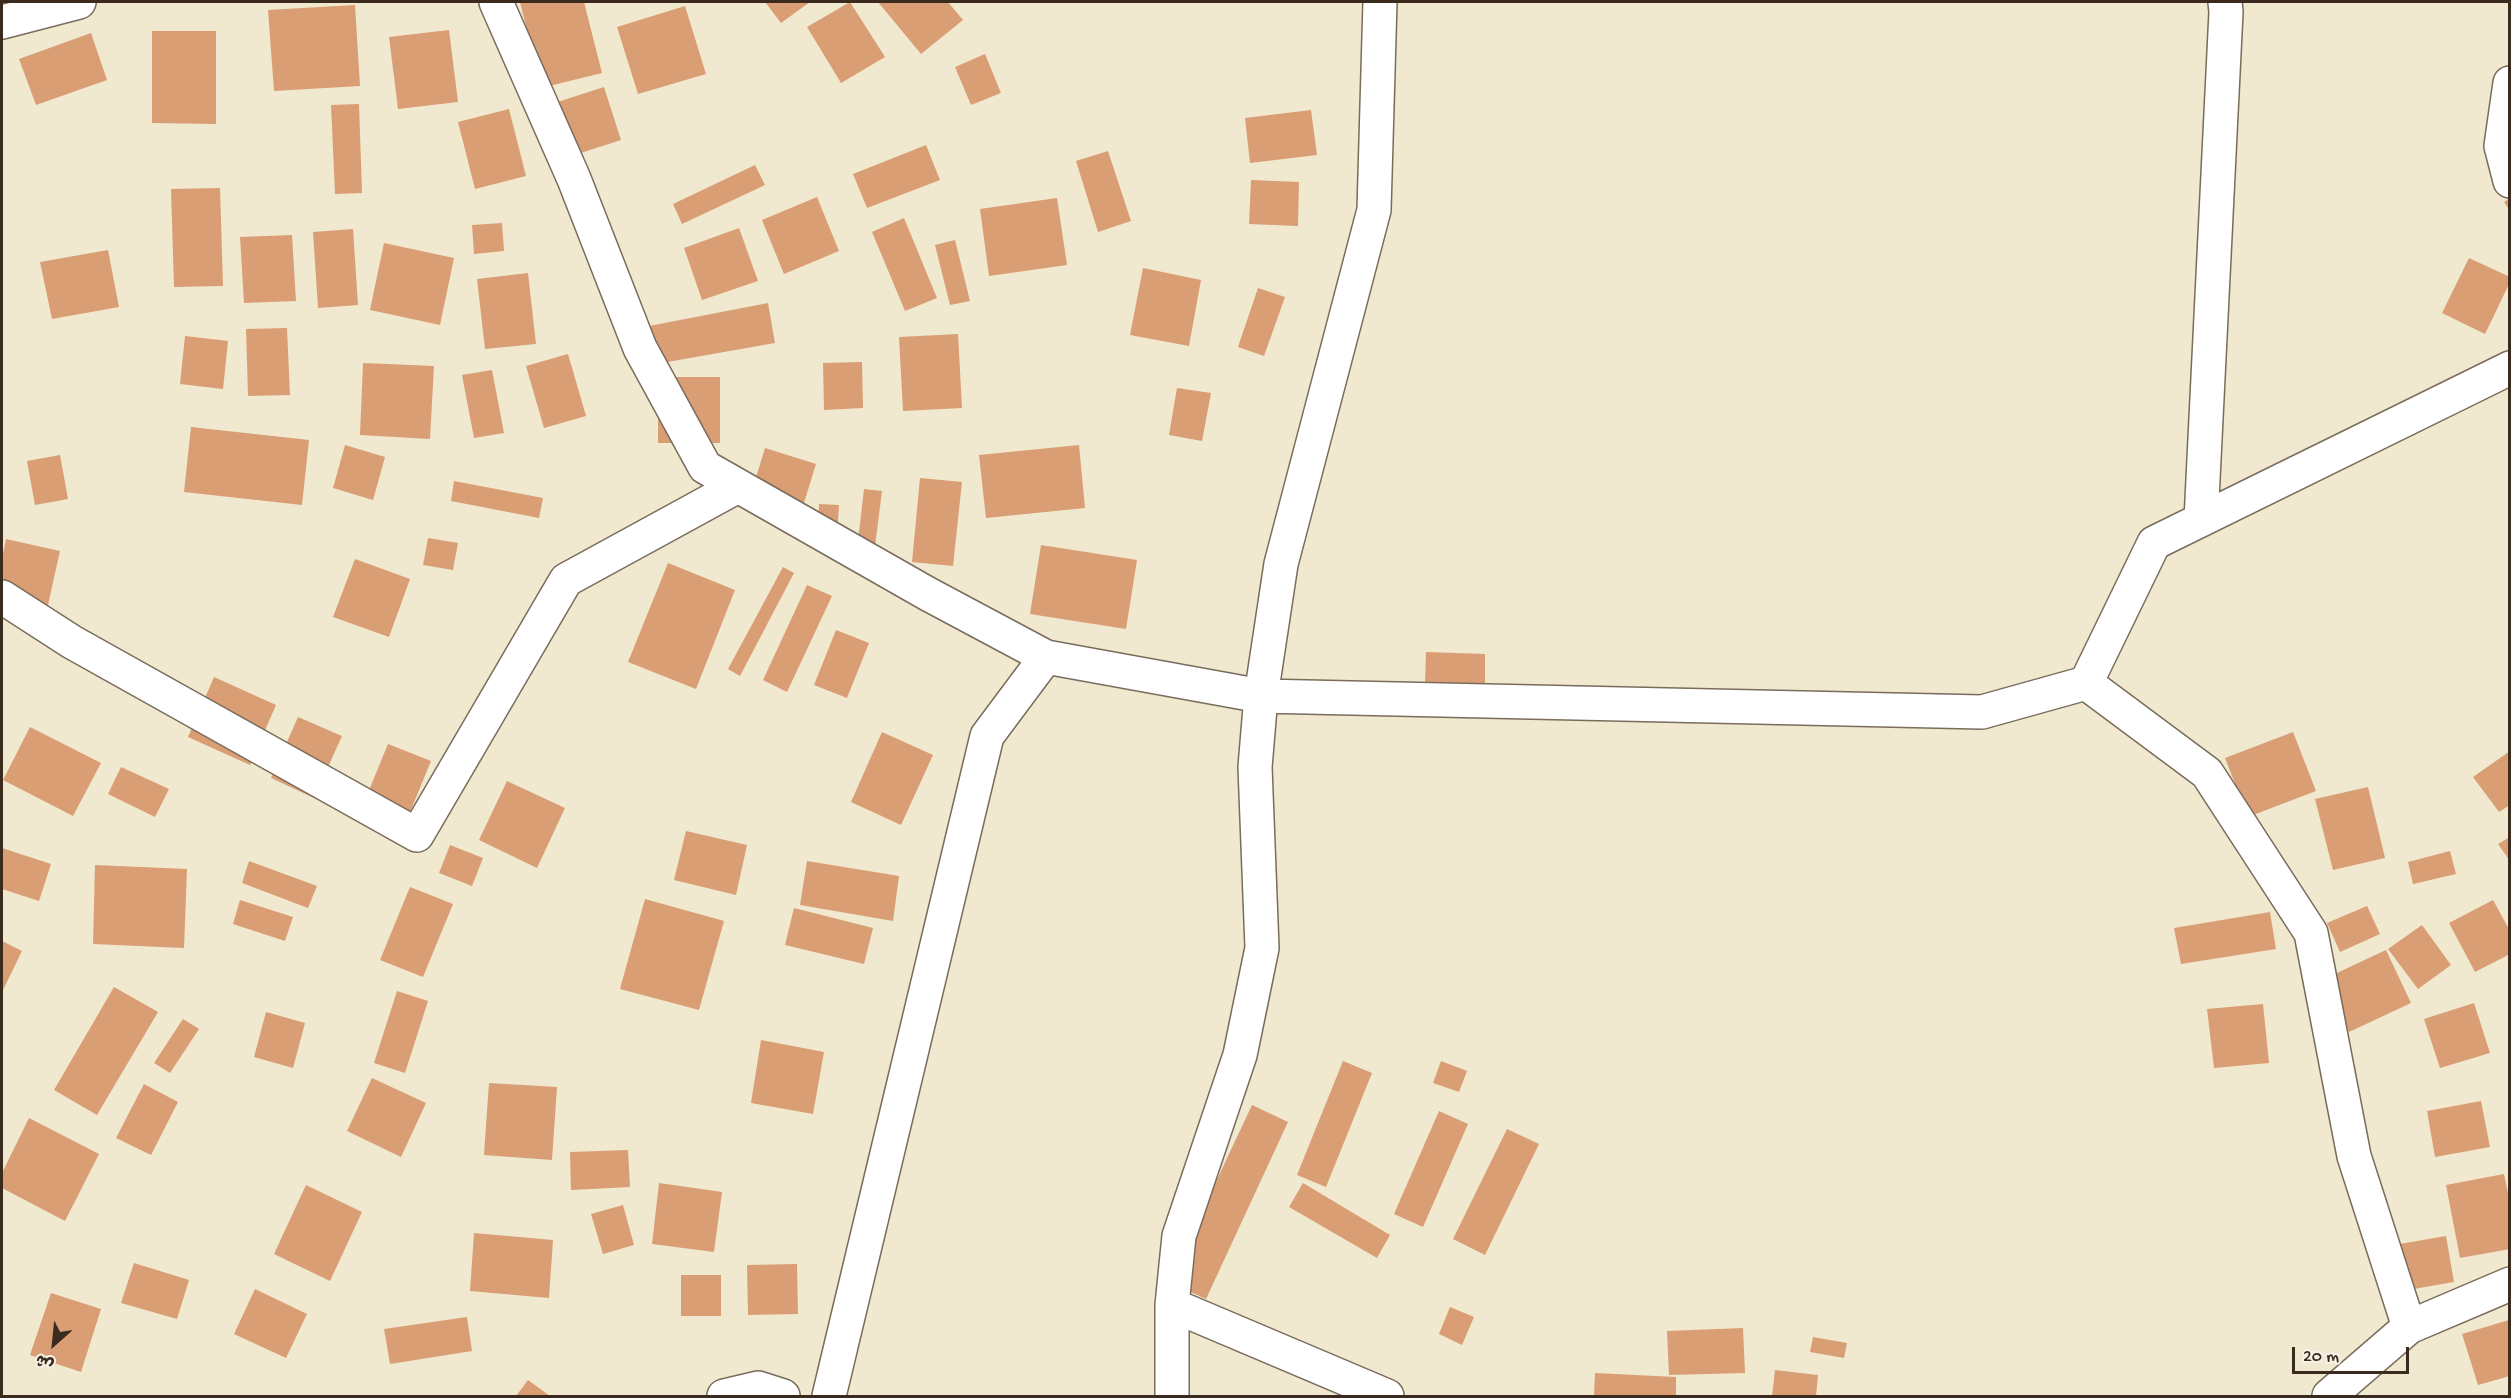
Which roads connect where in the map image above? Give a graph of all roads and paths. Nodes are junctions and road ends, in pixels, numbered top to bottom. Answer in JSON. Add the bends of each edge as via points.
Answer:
{"nodes":[{"id":1,"x":79,"y":2,"type":"edge"},
{"id":2,"x":496,"y":2,"type":"edge"},
{"id":3,"x":1380,"y":2,"type":"edge"},
{"id":4,"x":2225,"y":2,"type":"edge"},
{"id":5,"x":2,"y":22,"type":"edge"},
{"id":6,"x":2510,"y":83,"type":"edge"},
{"id":7,"x":2510,"y":180,"type":"edge"},
{"id":8,"x":2510,"y":368,"type":"edge"},
{"id":9,"x":738,"y":486,"type":"junction"},
{"id":10,"x":2202,"y":520,"type":"junction"},
{"id":11,"x":2,"y":597,"type":"edge"},
{"id":12,"x":1046,"y":657,"type":"junction"},
{"id":13,"x":2086,"y":683,"type":"junction"},
{"id":14,"x":1261,"y":696,"type":"junction"},
{"id":15,"x":2510,"y":1284,"type":"edge"},
{"id":16,"x":1172,"y":1305,"type":"junction"},
{"id":17,"x":2409,"y":1327,"type":"junction"},
{"id":18,"x":724,"y":1396,"type":"edge"},
{"id":19,"x":783,"y":1396,"type":"edge"},
{"id":20,"x":829,"y":1396,"type":"edge"},
{"id":21,"x":1172,"y":1396,"type":"edge"},
{"id":22,"x":1387,"y":1396,"type":"edge"},
{"id":23,"x":2329,"y":1396,"type":"edge"}],
"edges":[{"from":1,"to":5,"type":"street"},
{"from":2,"to":9,"type":"street","via":[[573,179],[640,348],[705,467]]},
{"from":3,"to":14,"type":"street","via":[[1374,210],[1281,564]]},
{"from":4,"to":10,"type":"street"},
{"from":6,"to":7,"type":"street","via":[[2501,146]]},
{"from":8,"to":10,"type":"street"},
{"from":9,"to":11,"type":"street","via":[[566,580],[417,836],[72,642]]},
{"from":9,"to":12,"type":"street"},
{"from":10,"to":13,"type":"street","via":[[2154,543]]},
{"from":12,"to":14,"type":"street"},
{"from":12,"to":20,"type":"street","via":[[987,736]]},
{"from":13,"to":14,"type":"street","via":[[1982,712]]},
{"from":13,"to":17,"type":"street","via":[[2207,773],[2311,933],[2354,1156]]},
{"from":14,"to":16,"type":"street","via":[[1255,767],[1262,948],[1240,1055],[1179,1236]]},
{"from":15,"to":17,"type":"street"},
{"from":16,"to":21,"type":"street"},
{"from":16,"to":22,"type":"street"},
{"from":17,"to":23,"type":"street"},
{"from":18,"to":19,"type":"street","via":[[758,1388]]}]}
